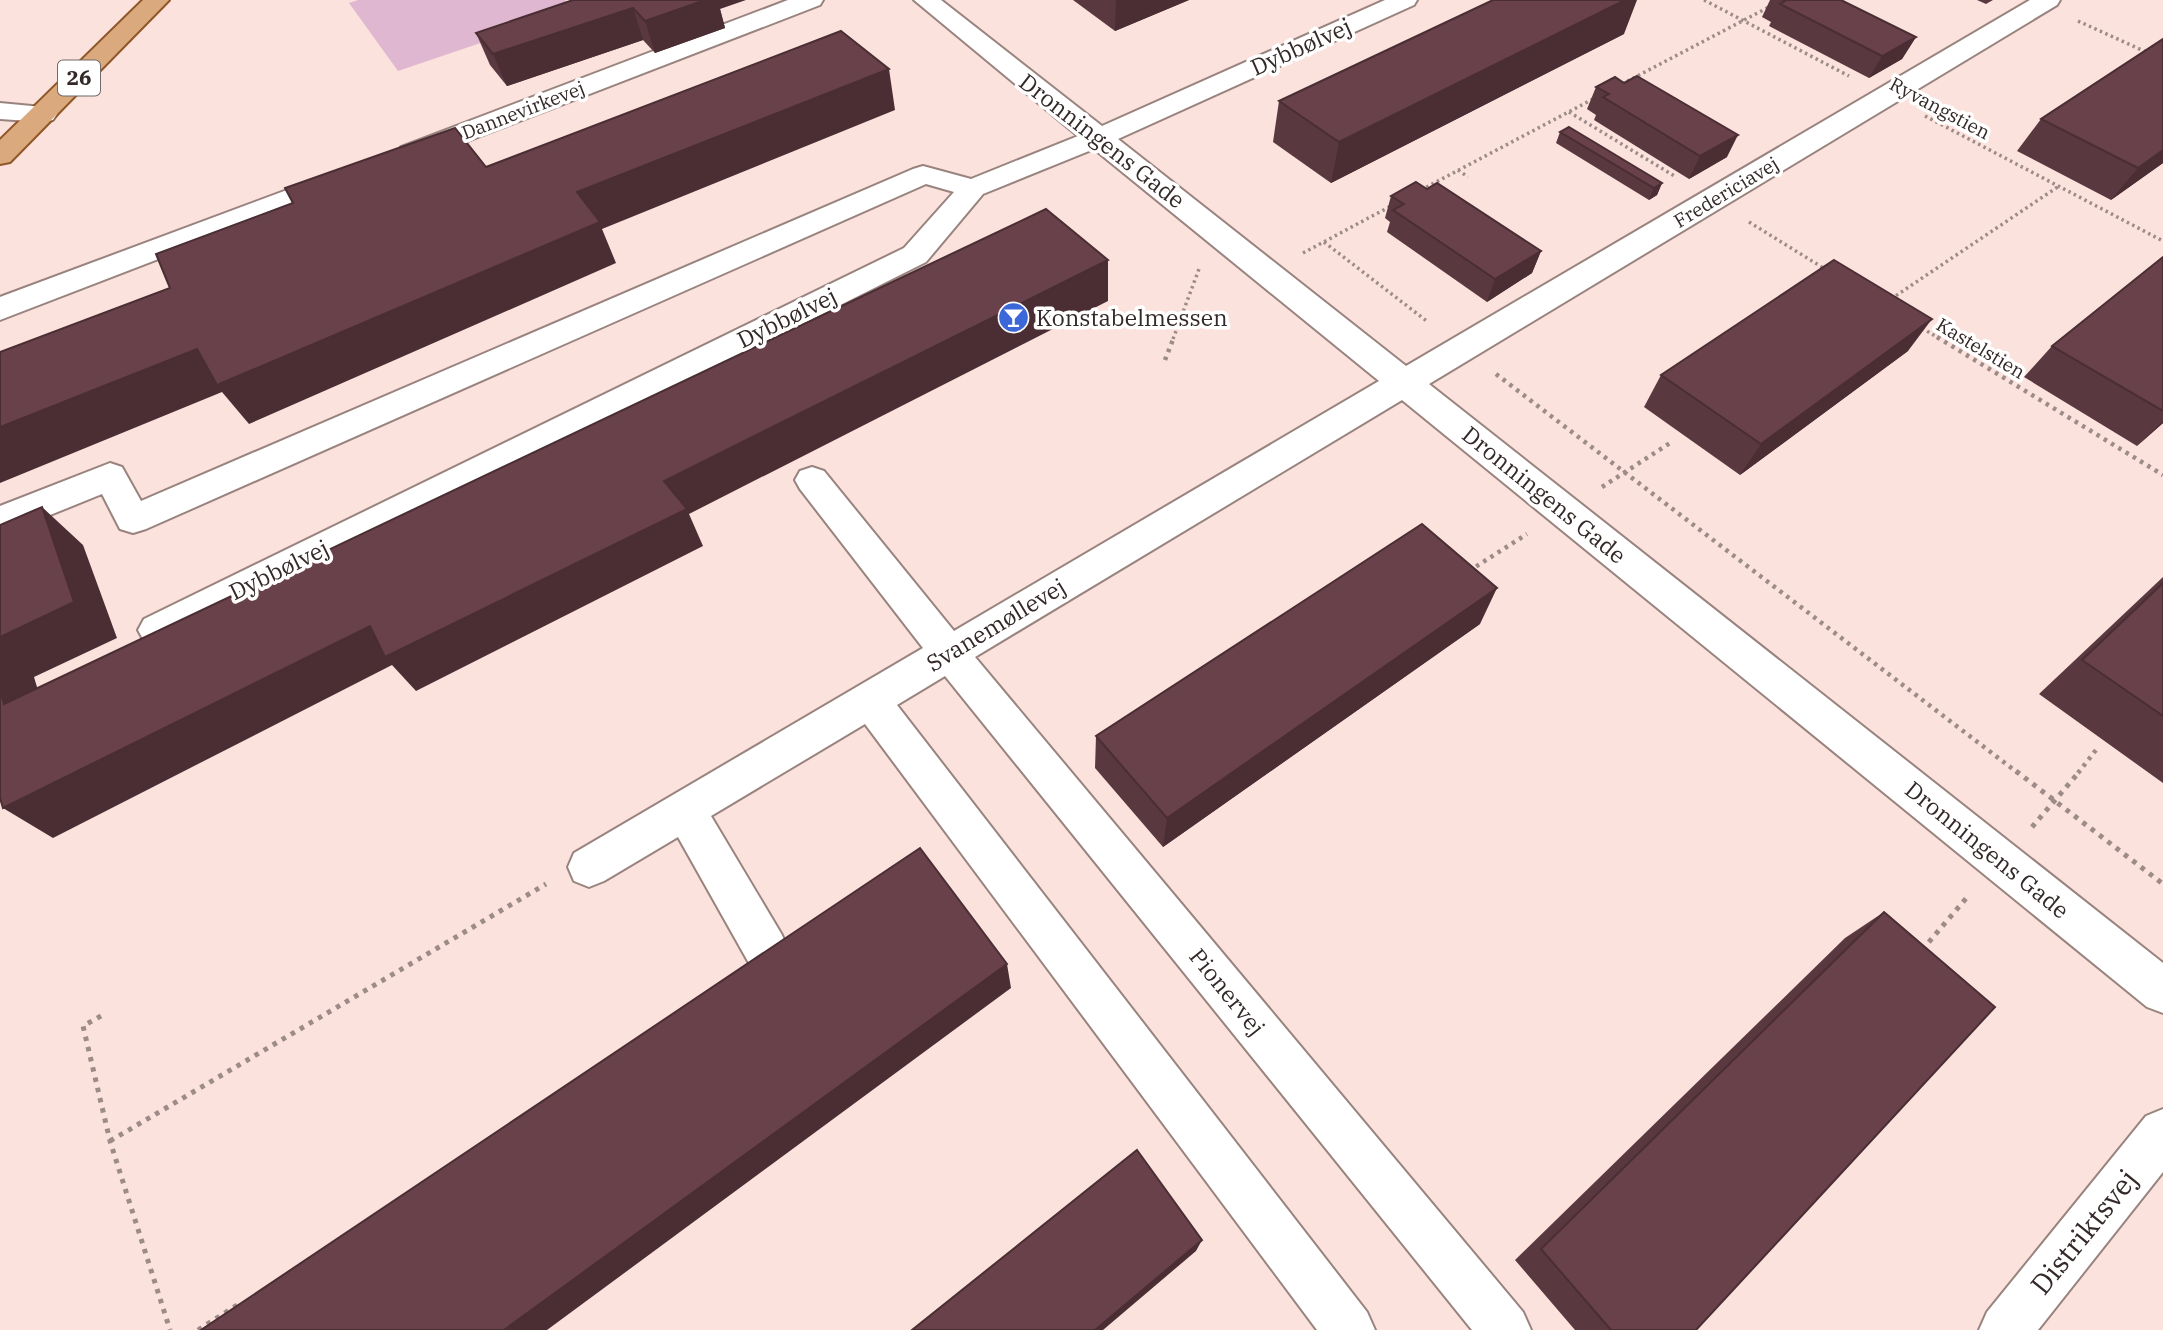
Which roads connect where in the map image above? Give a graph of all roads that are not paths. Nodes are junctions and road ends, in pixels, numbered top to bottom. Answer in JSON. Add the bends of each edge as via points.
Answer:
{"nodes":[{"id":1,"x":157,"y":0,"type":"edge"},
{"id":2,"x":811,"y":0,"type":"edge"},
{"id":3,"x":926,"y":0,"type":"edge"},
{"id":4,"x":1405,"y":0,"type":"edge"},
{"id":5,"x":2045,"y":2,"type":"edge"},
{"id":6,"x":0,"y":111,"type":"edge"},
{"id":7,"x":43,"y":114,"type":"junction"},
{"id":8,"x":1098,"y":138,"type":"junction"},
{"id":9,"x":0,"y":156,"type":"edge"},
{"id":10,"x":973,"y":188,"type":"junction"},
{"id":11,"x":0,"y":309,"type":"edge"},
{"id":12,"x":1404,"y":383,"type":"junction"},
{"id":13,"x":812,"y":480,"type":"dead end"},
{"id":14,"x":13,"y":516,"type":"edge"},
{"id":15,"x":158,"y":630,"type":"edge"},
{"id":16,"x":949,"y":653,"type":"junction"},
{"id":17,"x":870,"y":700,"type":"junction"},
{"id":18,"x":685,"y":810,"type":"junction"},
{"id":19,"x":589,"y":867,"type":"road end"},
{"id":20,"x":766,"y":950,"type":"edge"},
{"id":21,"x":2163,"y":990,"type":"edge"},
{"id":22,"x":2163,"y":1133,"type":"edge"},
{"id":23,"x":1349,"y":1330,"type":"edge"},
{"id":24,"x":1504,"y":1330,"type":"edge"},
{"id":25,"x":2005,"y":1330,"type":"edge"}],
"edges":[{"from":1,"to":7,"type":"main road","number":"26"},
{"from":2,"to":11,"type":"street","name":"Dannevirkevej"},
{"from":3,"to":8,"type":"street","name":"Dronningens Gade"},
{"from":4,"to":8,"type":"street","name":"Dybbølvej"},
{"from":5,"to":12,"type":"street","name":"Fredericiavej"},
{"from":6,"to":7,"type":"street"},
{"from":7,"to":9,"type":"main road","number":"26"},
{"from":8,"to":10,"type":"street","name":"Dybbølvej"},
{"from":8,"to":12,"type":"street","name":"Dronningens Gade"},
{"from":10,"to":14,"type":"street","via":[[923,175],[133,519],[110,476]]},
{"from":10,"to":15,"type":"street","name":"Dybbølvej","via":[[915,255]]},
{"from":12,"to":16,"type":"street","name":"Svanemøllevej"},
{"from":12,"to":21,"type":"street","name":"Dronningens Gade"},
{"from":13,"to":16,"type":"street","name":"Pionervej"},
{"from":16,"to":17,"type":"street","name":"Svanemøllevej"},
{"from":16,"to":24,"type":"street","name":"Pionervej"},
{"from":17,"to":18,"type":"street","name":"Svanemøllevej"},
{"from":17,"to":23,"type":"street"},
{"from":18,"to":19,"type":"street","name":"Svanemøllevej"},
{"from":18,"to":20,"type":"street"},
{"from":22,"to":25,"type":"street","name":"Distriktsvej"}]}
